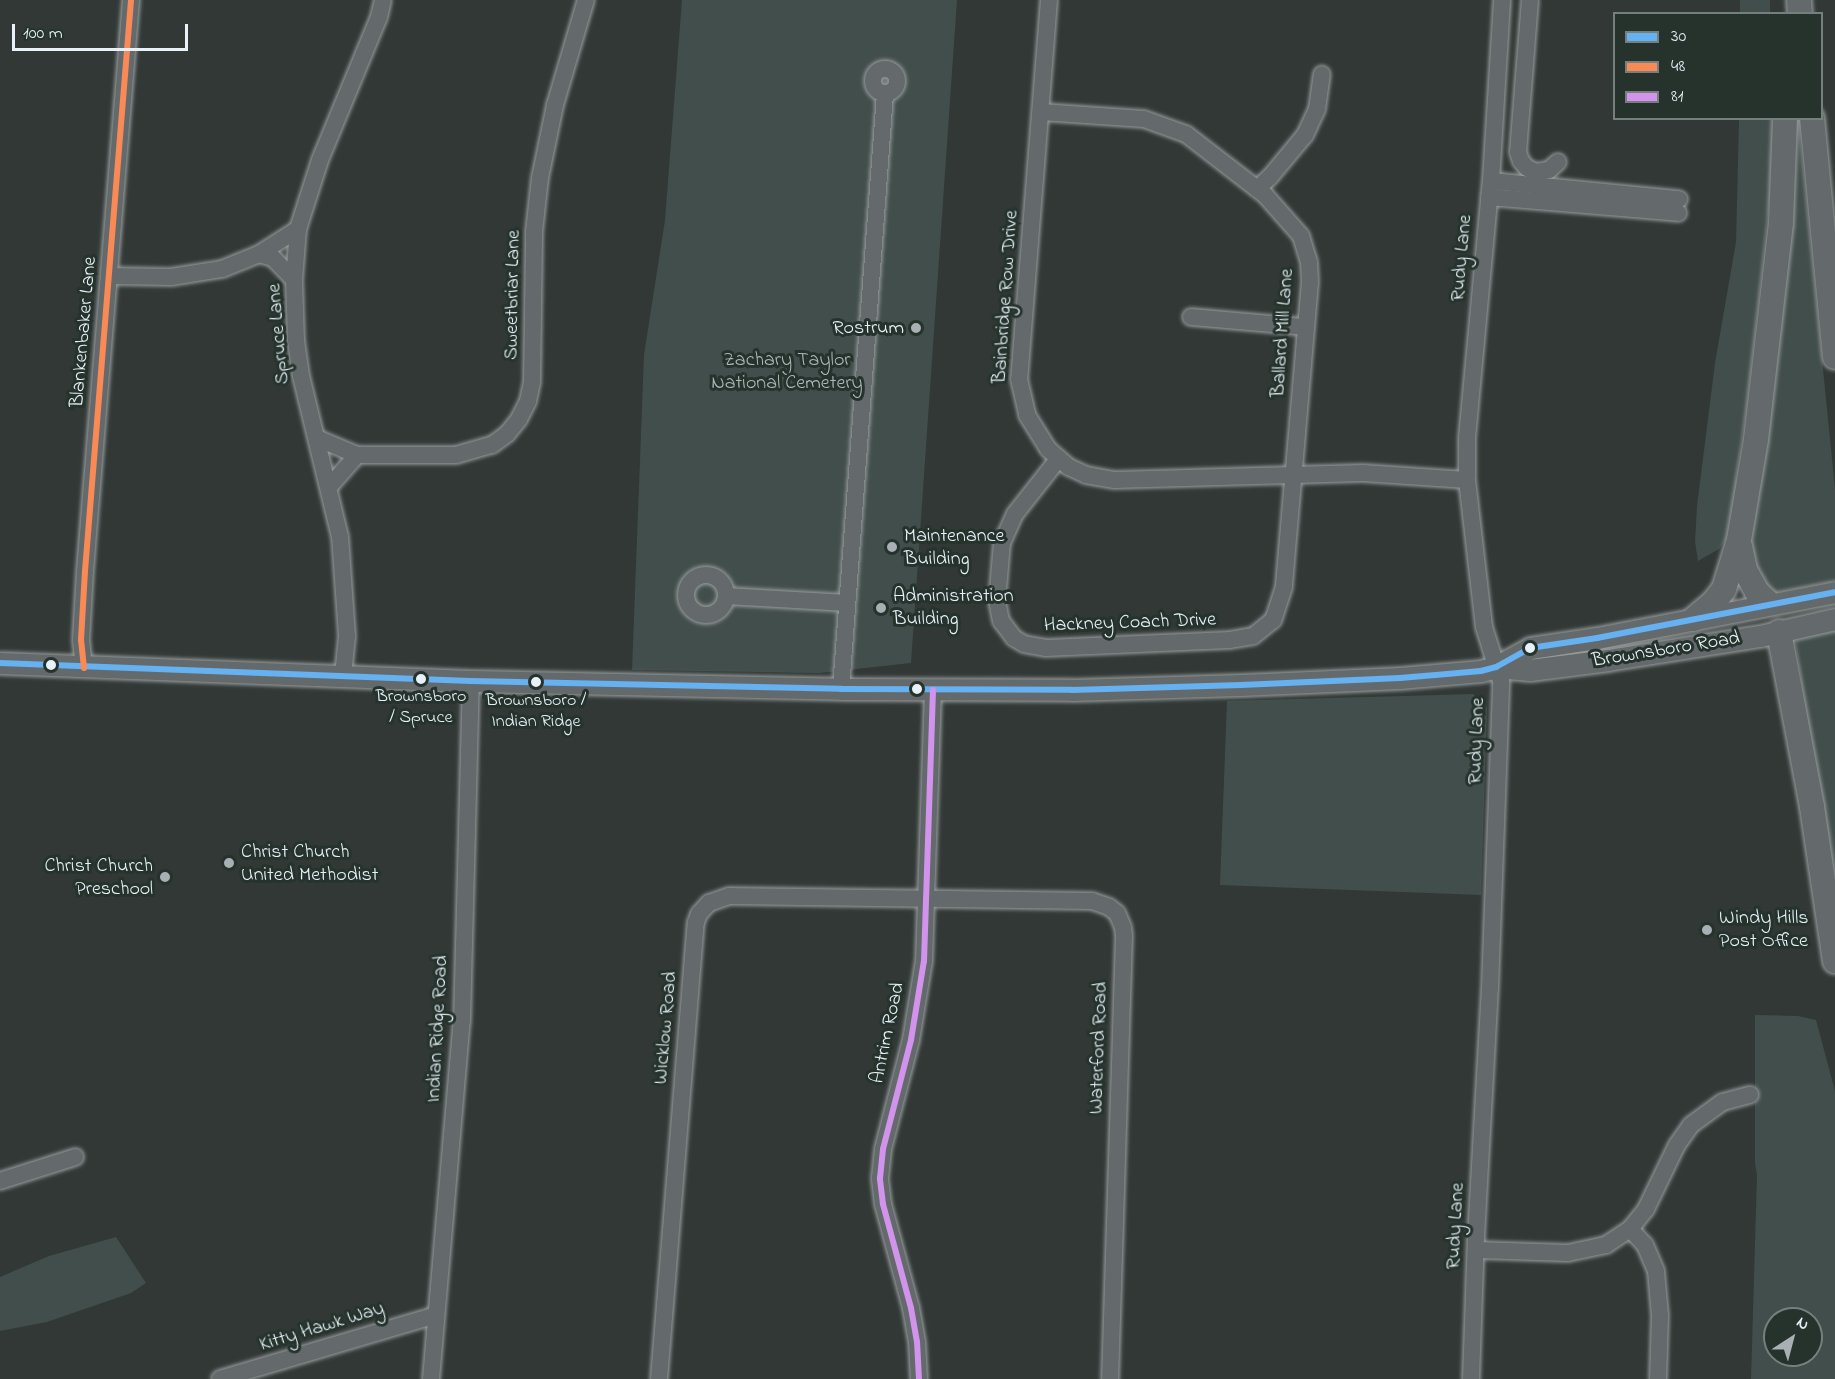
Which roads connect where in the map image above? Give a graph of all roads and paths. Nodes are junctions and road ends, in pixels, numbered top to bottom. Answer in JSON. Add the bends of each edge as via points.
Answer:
{"nodes":[{"id":1,"x":131,"y":0,"type":"edge"},
{"id":2,"x":382,"y":0,"type":"edge"},
{"id":3,"x":586,"y":0,"type":"edge"},
{"id":4,"x":1049,"y":0,"type":"edge"},
{"id":5,"x":1502,"y":0,"type":"edge"},
{"id":6,"x":1530,"y":0,"type":"edge"},
{"id":7,"x":1322,"y":74,"type":"dead end"},
{"id":8,"x":885,"y":94,"type":"dead end"},
{"id":9,"x":1041,"y":112,"type":"junction"},
{"id":10,"x":1785,"y":120,"type":"edge"},
{"id":11,"x":1812,"y":120,"type":"edge"},
{"id":12,"x":1558,"y":162,"type":"dead end"},
{"id":13,"x":1257,"y":189,"type":"junction"},
{"id":14,"x":1490,"y":189,"type":"junction"},
{"id":15,"x":1679,"y":206,"type":"dead end"},
{"id":16,"x":298,"y":229,"type":"junction"},
{"id":17,"x":258,"y":254,"type":"junction"},
{"id":18,"x":110,"y":276,"type":"junction"},
{"id":19,"x":294,"y":280,"type":"junction"},
{"id":20,"x":1191,"y":317,"type":"dead end"},
{"id":21,"x":1305,"y":327,"type":"junction"},
{"id":22,"x":1835,"y":357,"type":"edge"},
{"id":23,"x":317,"y":438,"type":"junction"},
{"id":24,"x":357,"y":455,"type":"junction"},
{"id":25,"x":1059,"y":458,"type":"junction"},
{"id":26,"x":1294,"y":475,"type":"junction"},
{"id":27,"x":1467,"y":480,"type":"junction"},
{"id":28,"x":329,"y":487,"type":"junction"},
{"id":29,"x":1740,"y":540,"type":"junction"},
{"id":30,"x":1827,"y":593,"type":"edge"},
{"id":31,"x":726,"y":596,"type":"dead end"},
{"id":32,"x":847,"y":603,"type":"junction"},
{"id":33,"x":1769,"y":603,"type":"junction"},
{"id":34,"x":1694,"y":618,"type":"junction"},
{"id":35,"x":1828,"y":620,"type":"edge"},
{"id":36,"x":1268,"y":625,"type":"joint"},
{"id":37,"x":1779,"y":632,"type":"junction"},
{"id":38,"x":0,"y":663,"type":"edge"},
{"id":39,"x":1496,"y":667,"type":"junction"},
{"id":40,"x":84,"y":668,"type":"junction"},
{"id":41,"x":342,"y":676,"type":"junction"},
{"id":42,"x":471,"y":681,"type":"junction"},
{"id":43,"x":841,"y":689,"type":"junction"},
{"id":44,"x":933,"y":690,"type":"junction"},
{"id":45,"x":926,"y":899,"type":"junction"},
{"id":46,"x":1835,"y":961,"type":"edge"},
{"id":47,"x":1750,"y":1095,"type":"dead end"},
{"id":48,"x":75,"y":1157,"type":"dead end"},
{"id":49,"x":0,"y":1181,"type":"edge"},
{"id":50,"x":1630,"y":1229,"type":"junction"},
{"id":51,"x":1477,"y":1250,"type":"junction"},
{"id":52,"x":436,"y":1315,"type":"junction"},
{"id":53,"x":219,"y":1379,"type":"edge"},
{"id":54,"x":431,"y":1379,"type":"edge"},
{"id":55,"x":659,"y":1379,"type":"edge"},
{"id":56,"x":919,"y":1379,"type":"edge"},
{"id":57,"x":1110,"y":1379,"type":"edge"},
{"id":58,"x":1471,"y":1379,"type":"edge"},
{"id":59,"x":1658,"y":1379,"type":"edge"}],
"edges":[{"from":1,"to":18,"type":"street","name":"Blankenbaker Lane"},
{"from":2,"to":16,"type":"street","name":"Spruce Lane","via":[[379,17],[320,160]]},
{"from":3,"to":24,"type":"street","name":"Sweetbriar Lane","via":[[555,105],[540,178],[534,232],[532,382],[524,410],[500,440],[468,454]]},
{"from":4,"to":9,"type":"street","name":"Bainbridge Row Drive"},
{"from":5,"to":14,"type":"street","name":"Rudy Lane"},
{"from":6,"to":12,"type":"street","via":[[1518,152],[1527,168],[1536,172],[1549,170]]},
{"from":7,"to":13,"type":"street","via":[[1317,109],[1305,135]]},
{"from":8,"to":32,"type":"street"},
{"from":9,"to":13,"type":"street","name":"Ballard Mill Lane","via":[[1144,119],[1168,126],[1203,146]]},
{"from":9,"to":25,"type":"street","name":"Bainbridge Row Drive","via":[[1019,379],[1027,415],[1048,450]]},
{"from":10,"to":29,"type":"highway","via":[[1781,223]]},
{"from":11,"to":22,"type":"highway"},
{"from":13,"to":21,"type":"street","name":"Ballard Mill Lane","via":[[1296,227],[1307,251],[1310,282]]},
{"from":14,"to":15,"type":"street"},
{"from":14,"to":27,"type":"street","name":"Rudy Lane","via":[[1467,438]]},
{"from":16,"to":17,"type":"street"},
{"from":16,"to":19,"type":"street","name":"Spruce Lane"},
{"from":17,"to":18,"type":"street","via":[[196,275]]},
{"from":17,"to":19,"type":"street","via":[[273,258]]},
{"from":18,"to":40,"type":"street","name":"Blankenbaker Lane","via":[[81,640]]},
{"from":19,"to":23,"type":"street","name":"Spruce Lane","via":[[301,376]]},
{"from":20,"to":21,"type":"street"},
{"from":21,"to":26,"type":"street","name":"Ballard Mill Lane"},
{"from":23,"to":24,"type":"street","name":"Sweetbriar Lane"},
{"from":23,"to":28,"type":"street","name":"Spruce Lane"},
{"from":24,"to":28,"type":"street"},
{"from":25,"to":26,"type":"street","name":"Bainbridge Row Drive","via":[[1086,475],[1114,480]]},
{"from":25,"to":36,"type":"street","name":"Hackney Coach Drive","via":[[1015,514],[1002,543],[997,601],[1001,621],[1014,638],[1046,648],[1197,642],[1243,639]]},
{"from":26,"to":27,"type":"street","name":"Bainbridge Row Drive","via":[[1396,474]]},
{"from":26,"to":36,"type":"street","name":"Ballard Mill Lane","via":[[1284,586],[1276,614]]},
{"from":27,"to":39,"type":"street","name":"Rudy Lane","via":[[1484,627]]},
{"from":28,"to":41,"type":"street","name":"Spruce Lane","via":[[345,581]]},
{"from":29,"to":33,"type":"highway","via":[[1745,570],[1757,592]]},
{"from":29,"to":34,"type":"highway","via":[[1724,589]]},
{"from":30,"to":33,"type":"main road","name":"Brownsboro Road"},
{"from":31,"to":32,"type":"street"},
{"from":32,"to":43,"type":"street"},
{"from":33,"to":34,"type":"main road","name":"Brownsboro Road"},
{"from":33,"to":37,"type":"main road"},
{"from":34,"to":39,"type":"main road","name":"Brownsboro Road","via":[[1530,648]]},
{"from":35,"to":37,"type":"main road","name":"Brownsboro Road"},
{"from":37,"to":39,"type":"main road","name":"Brownsboro Road","via":[[1539,668]]},
{"from":37,"to":46,"type":"highway","via":[[1810,795]]},
{"from":38,"to":40,"type":"main road","name":"Brownsboro Road"},
{"from":39,"to":44,"type":"main road","name":"Brownsboro Road","via":[[1411,677],[1241,685]]},
{"from":39,"to":51,"type":"street","name":"Rudy Lane","via":[[1501,681]]},
{"from":40,"to":41,"type":"main road","name":"Brownsboro Road"},
{"from":41,"to":42,"type":"main road","name":"Brownsboro Road"},
{"from":42,"to":43,"type":"main road","name":"Brownsboro Road"},
{"from":42,"to":52,"type":"street","name":"Indian Ridge Road","via":[[462,1021]]},
{"from":43,"to":44,"type":"main road","name":"Brownsboro Road"},
{"from":44,"to":45,"type":"street","name":"Antrim Road"},
{"from":45,"to":55,"type":"street","name":"Wicklow Road","via":[[729,896],[709,903],[699,914]]},
{"from":45,"to":56,"type":"street","name":"Antrim Road","via":[[918,1004],[880,1178],[883,1204],[913,1319]]},
{"from":45,"to":57,"type":"street","name":"Waterford Road","via":[[1092,901],[1109,907],[1120,918],[1124,936]]},
{"from":47,"to":50,"type":"street","via":[[1723,1102],[1691,1125],[1677,1145],[1651,1201]]},
{"from":48,"to":49,"type":"street"},
{"from":50,"to":51,"type":"street","via":[[1606,1245],[1586,1251]]},
{"from":50,"to":59,"type":"street","via":[[1645,1245],[1656,1271],[1660,1316]]},
{"from":51,"to":58,"type":"street","name":"Rudy Lane"},
{"from":52,"to":53,"type":"street","name":"Kitty Hawk Way"},
{"from":52,"to":54,"type":"street","name":"Indian Ridge Road"}]}
